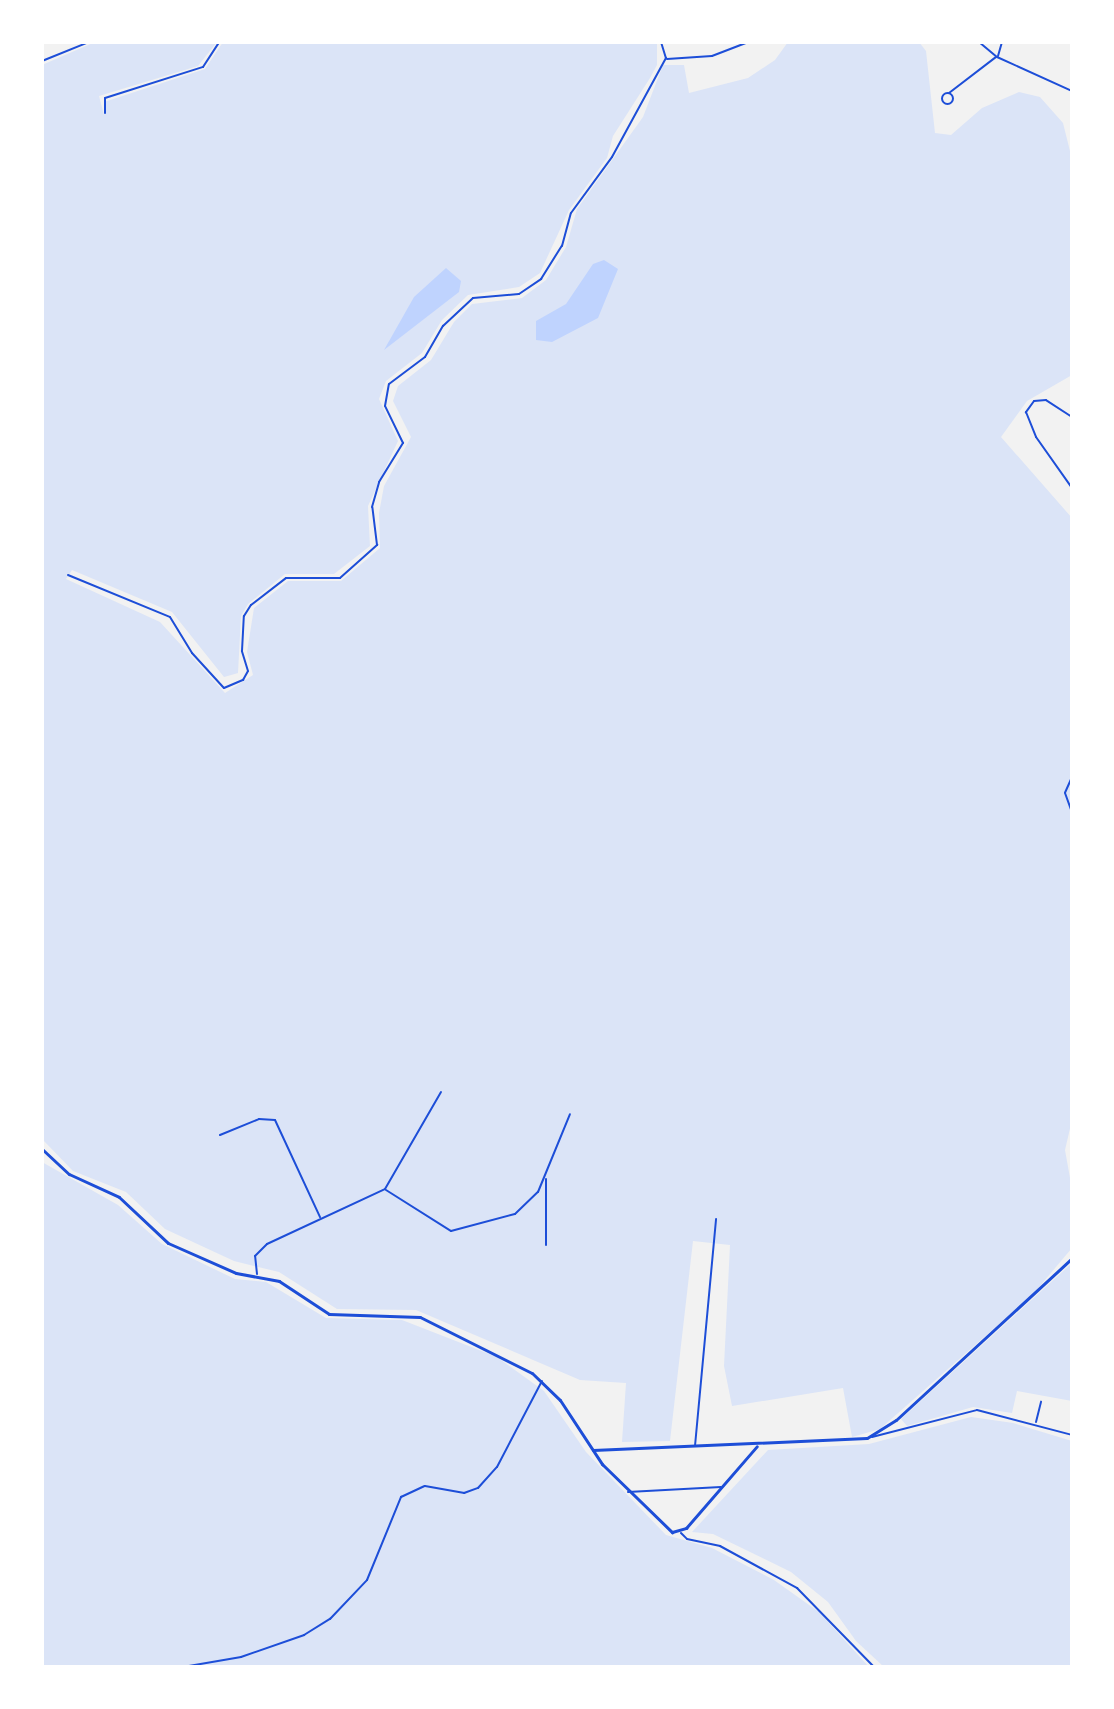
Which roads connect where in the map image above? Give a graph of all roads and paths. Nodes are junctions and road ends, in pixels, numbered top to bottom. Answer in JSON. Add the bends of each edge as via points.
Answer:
{"nodes":[{"id":1,"x":89,"y":42,"type":"edge"},
{"id":2,"x":219,"y":42,"type":"edge"},
{"id":3,"x":661,"y":42,"type":"edge"},
{"id":4,"x":748,"y":42,"type":"edge"},
{"id":5,"x":979,"y":42,"type":"edge"},
{"id":6,"x":1002,"y":42,"type":"edge"},
{"id":7,"x":997,"y":57,"type":"junction"},
{"id":8,"x":666,"y":58,"type":"junction"},
{"id":9,"x":42,"y":61,"type":"edge"},
{"id":10,"x":1072,"y":91,"type":"edge"},
{"id":11,"x":949,"y":93,"type":"dead end"},
{"id":12,"x":105,"y":113,"type":"dead end"},
{"id":13,"x":1072,"y":417,"type":"edge"},
{"id":14,"x":1072,"y":488,"type":"edge"},
{"id":15,"x":68,"y":575,"type":"dead end"},
{"id":16,"x":1072,"y":777,"type":"edge"},
{"id":17,"x":1072,"y":812,"type":"edge"},
{"id":18,"x":441,"y":1092,"type":"dead end"},
{"id":19,"x":570,"y":1114,"type":"dead end"},
{"id":20,"x":220,"y":1135,"type":"dead end"},
{"id":21,"x":42,"y":1149,"type":"edge"},
{"id":22,"x":545,"y":1176,"type":"junction"},
{"id":23,"x":385,"y":1189,"type":"junction"},
{"id":24,"x":320,"y":1218,"type":"junction"},
{"id":25,"x":716,"y":1219,"type":"dead end"},
{"id":26,"x":546,"y":1245,"type":"dead end"},
{"id":27,"x":1072,"y":1258,"type":"edge"},
{"id":28,"x":257,"y":1276,"type":"junction"},
{"id":29,"x":542,"y":1381,"type":"junction"},
{"id":30,"x":1041,"y":1402,"type":"dead end"},
{"id":31,"x":1035,"y":1423,"type":"junction"},
{"id":32,"x":1072,"y":1435,"type":"edge"},
{"id":33,"x":867,"y":1438,"type":"junction"},
{"id":34,"x":757,"y":1446,"type":"junction"},
{"id":35,"x":695,"y":1447,"type":"junction"},
{"id":36,"x":592,"y":1450,"type":"junction"},
{"id":37,"x":722,"y":1487,"type":"junction"},
{"id":38,"x":628,"y":1492,"type":"junction"},
{"id":39,"x":681,"y":1533,"type":"junction"},
{"id":40,"x":183,"y":1667,"type":"edge"},
{"id":41,"x":874,"y":1667,"type":"edge"}],
"edges":[{"from":1,"to":9,"type":"street"},
{"from":2,"to":12,"type":"street","via":[[203,67],[105,98]]},
{"from":3,"to":8,"type":"street"},
{"from":4,"to":8,"type":"street","via":[[712,56]]},
{"from":5,"to":7,"type":"street"},
{"from":6,"to":7,"type":"street"},
{"from":7,"to":10,"type":"street"},
{"from":7,"to":11,"type":"street"},
{"from":8,"to":15,"type":"street","via":[[612,157],[571,213],[559,253],[539,281],[519,294],[473,298],[443,326],[419,363],[393,380],[385,406],[403,443],[379,482],[372,507],[377,545],[340,578],[286,578],[251,605],[244,616],[242,651],[248,671],[243,680],[224,688],[192,653],[170,617]]},
{"from":13,"to":14,"type":"street","via":[[1038,400],[1027,409],[1027,420]]},
{"from":16,"to":17,"type":"street","via":[[1065,793]]},
{"from":18,"to":23,"type":"street"},
{"from":19,"to":22,"type":"street"},
{"from":20,"to":24,"type":"street","via":[[259,1119],[275,1120]]},
{"from":21,"to":28,"type":"street","via":[[69,1174],[119,1197],[158,1237],[236,1273]]},
{"from":22,"to":23,"type":"street","via":[[522,1210],[461,1231],[441,1228]]},
{"from":22,"to":26,"type":"street"},
{"from":23,"to":24,"type":"street"},
{"from":24,"to":28,"type":"street","via":[[261,1248],[255,1256]]},
{"from":25,"to":35,"type":"street"},
{"from":27,"to":33,"type":"street","via":[[896,1420]]},
{"from":28,"to":29,"type":"street","via":[[279,1281],[329,1314],[420,1317],[472,1338]]},
{"from":29,"to":36,"type":"street"},
{"from":29,"to":40,"type":"street","via":[[497,1467],[478,1488],[464,1493],[425,1486],[401,1497],[367,1580],[330,1619],[304,1635],[241,1657]]},
{"from":30,"to":31,"type":"street"},
{"from":31,"to":32,"type":"street"},
{"from":31,"to":33,"type":"street","via":[[970,1411]]},
{"from":33,"to":34,"type":"street"},
{"from":34,"to":35,"type":"street"},
{"from":34,"to":37,"type":"street"},
{"from":35,"to":36,"type":"street"},
{"from":36,"to":38,"type":"street"},
{"from":37,"to":38,"type":"street"},
{"from":37,"to":39,"type":"street"},
{"from":38,"to":39,"type":"street","via":[[666,1528]]},
{"from":39,"to":41,"type":"street","via":[[692,1541],[720,1546],[797,1588]]}]}
